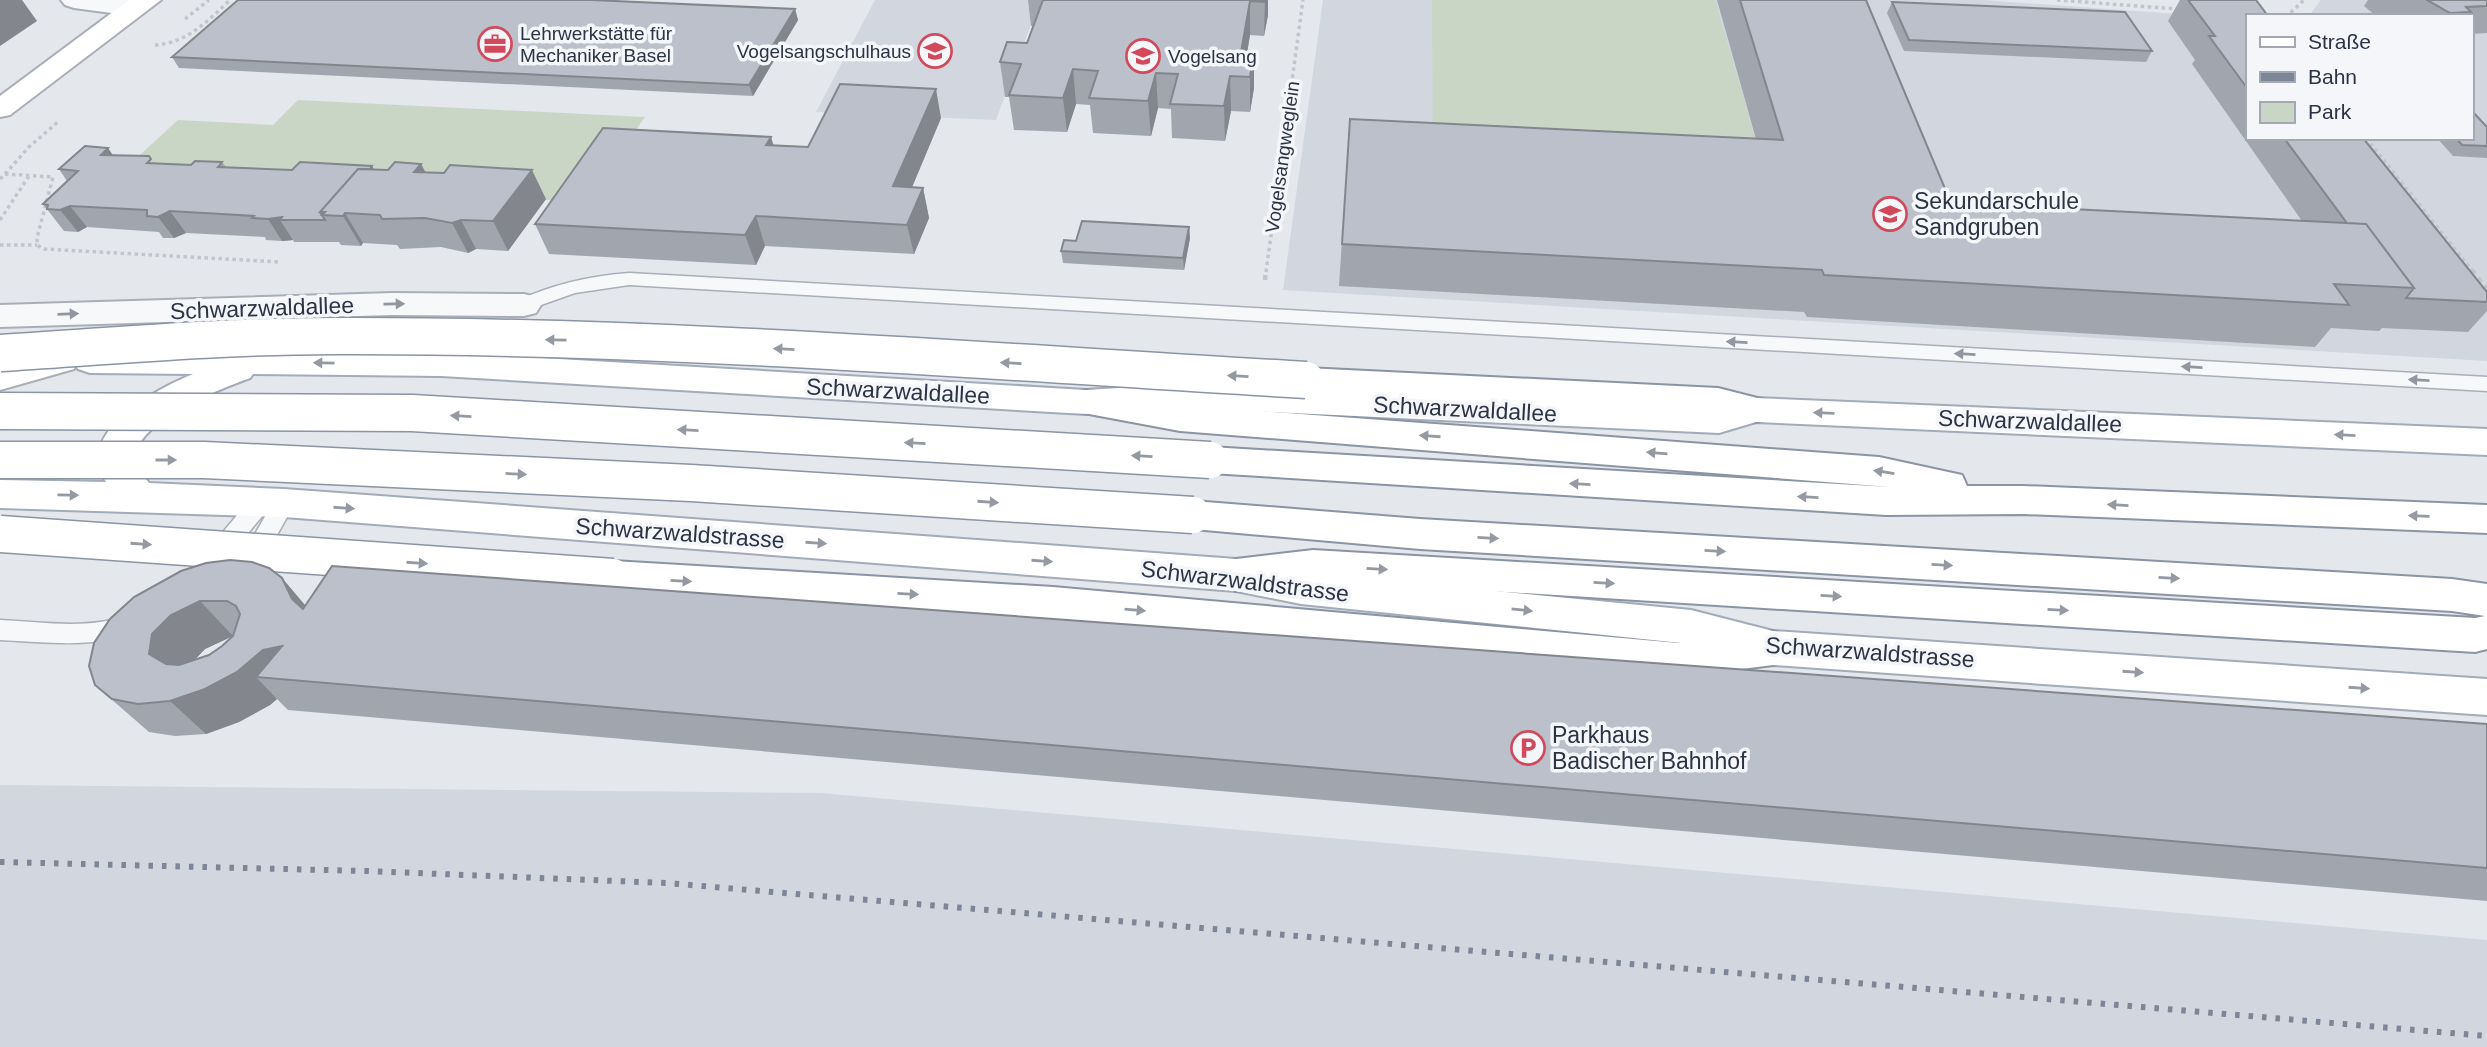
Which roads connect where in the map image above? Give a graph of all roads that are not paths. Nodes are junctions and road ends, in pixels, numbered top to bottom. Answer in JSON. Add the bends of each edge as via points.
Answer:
{"nodes":[{"id":1,"x":74,"y":0,"type":"edge"},
{"id":2,"x":142,"y":2,"type":"edge"},
{"id":3,"x":0,"y":109,"type":"edge"},
{"id":4,"x":524,"y":305,"type":"junction"},
{"id":5,"x":0,"y":316,"type":"edge"},
{"id":6,"x":0,"y":353,"type":"edge"},
{"id":7,"x":0,"y":361,"type":"edge"},
{"id":8,"x":62,"y":361,"type":"junction"},
{"id":9,"x":264,"y":362,"type":"junction"},
{"id":10,"x":441,"y":364,"type":"junction"},
{"id":11,"x":0,"y":378,"type":"edge"},
{"id":12,"x":2487,"y":384,"type":"edge"},
{"id":13,"x":1086,"y":402,"type":"junction"},
{"id":14,"x":1756,"y":410,"type":"junction"},
{"id":15,"x":0,"y":411,"type":"edge"},
{"id":16,"x":2487,"y":442,"type":"edge"},
{"id":17,"x":0,"y":460,"type":"edge"},
{"id":18,"x":0,"y":494,"type":"edge"},
{"id":19,"x":157,"y":496,"type":"junction"},
{"id":20,"x":2023,"y":500,"type":"junction"},
{"id":21,"x":272,"y":503,"type":"junction"},
{"id":22,"x":2487,"y":519,"type":"edge"},
{"id":23,"x":0,"y":534,"type":"edge"},
{"id":24,"x":204,"y":570,"type":"edge"},
{"id":25,"x":1236,"y":575,"type":"junction"},
{"id":26,"x":258,"y":583,"type":"edge"},
{"id":27,"x":2487,"y":600,"type":"edge"},
{"id":28,"x":148,"y":617,"type":"edge"},
{"id":29,"x":0,"y":630,"type":"edge"},
{"id":30,"x":2487,"y":632,"type":"edge"},
{"id":31,"x":1773,"y":648,"type":"junction"},
{"id":32,"x":2487,"y":696,"type":"edge"}],
"edges":[{"from":1,"to":2,"type":"street"},
{"from":2,"to":3,"type":"main road"},
{"from":5,"to":4,"type":"street","name":"Schwarzwaldallee","one_way":true,"via":[[392,304]]},
{"from":4,"to":10,"type":"street","name":"Schwarzwaldallee"},
{"from":12,"to":4,"type":"lane","name":"Schwarzwaldallee","one_way":true,"via":[[629,279],[551,291]]},
{"from":14,"to":6,"type":"main road","one_way":true,"bridge":true,"via":[[1718,400],[607,341],[335,336]]},
{"from":7,"to":8,"type":"main road","name":"Schwarzwaldallee"},
{"from":8,"to":9,"type":"main road","name":"Schwarzwaldallee"},
{"from":8,"to":11,"type":"main road"},
{"from":10,"to":9,"type":"main road","name":"Schwarzwaldallee","one_way":true},
{"from":9,"to":19,"type":"main road","via":[[195,386],[138,423],[118,450],[118,471],[129,486]]},
{"from":10,"to":13,"type":"main road","name":"Schwarzwaldallee"},
{"from":13,"to":14,"type":"main road","name":"Schwarzwaldallee","via":[[1184,396],[1719,420]]},
{"from":20,"to":13,"type":"main road","one_way":true,"via":[[1879,471],[1180,418]]},
{"from":16,"to":14,"type":"main road","name":"Schwarzwaldallee","one_way":true},
{"from":20,"to":15,"type":"main road","one_way":true,"bridge":true,"via":[[1886,501],[412,413]]},
{"from":17,"to":27,"type":"main road","one_way":true,"bridge":true,"via":[[204,460],[691,482],[1420,534]]},
{"from":18,"to":19,"type":"main road","name":"Schwarzwaldstrasse","one_way":true},
{"from":19,"to":21,"type":"main road","name":"Schwarzwaldstrasse"},
{"from":22,"to":20,"type":"main road","one_way":true},
{"from":21,"to":24,"type":"lane"},
{"from":21,"to":25,"type":"main road","name":"Schwarzwaldstrasse","one_way":true},
{"from":21,"to":26,"type":"lane","via":[[254,566]]},
{"from":23,"to":31,"type":"main road","one_way":true,"bridge":true,"via":[[1052,603],[1678,660]]},
{"from":25,"to":30,"type":"main road","one_way":true,"via":[[1314,565],[2475,635]]},
{"from":25,"to":31,"type":"main road","name":"Schwarzwaldstrasse","one_way":true,"via":[[1301,588],[1691,627]]},
{"from":28,"to":29,"type":"lane","via":[[107,631]]},
{"from":31,"to":32,"type":"main road","name":"Schwarzwaldstrasse","one_way":true}]}
